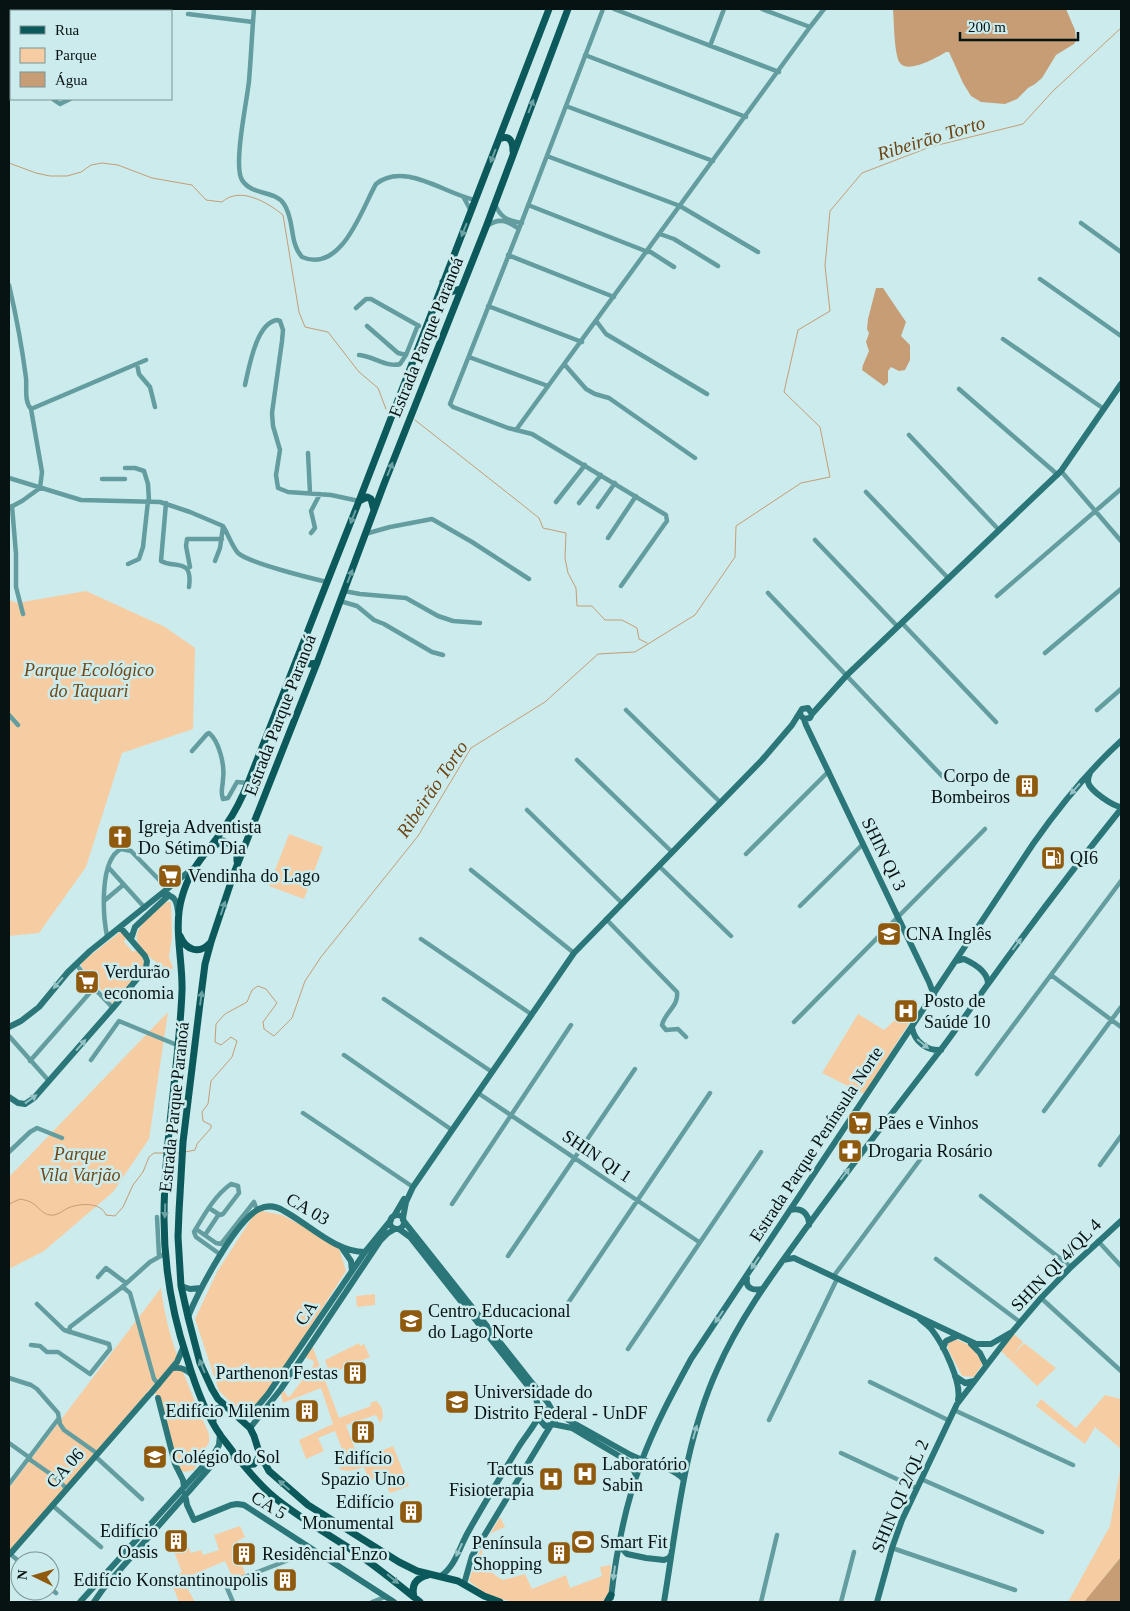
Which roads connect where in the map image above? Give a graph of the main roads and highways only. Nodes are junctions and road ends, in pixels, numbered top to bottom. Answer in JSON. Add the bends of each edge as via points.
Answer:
{"nodes":[{"id":1,"x":549,"y":9,"type":"edge"},
{"id":2,"x":568,"y":9,"type":"edge"},
{"id":3,"x":499,"y":139,"type":"junction"},
{"id":4,"x":514,"y":152,"type":"junction"},
{"id":5,"x":443,"y":282,"type":"junction"},
{"id":6,"x":460,"y":289,"type":"junction"},
{"id":7,"x":360,"y":501,"type":"junction"},
{"id":8,"x":374,"y":510,"type":"junction"},
{"id":9,"x":300,"y":652,"type":"junction"},
{"id":10,"x":317,"y":663,"type":"junction"},
{"id":11,"x":207,"y":850,"type":"junction"},
{"id":12,"x":234,"y":873,"type":"junction"},
{"id":13,"x":179,"y":934,"type":"junction"},
{"id":14,"x":211,"y":942,"type":"junction"},
{"id":15,"x":227,"y":1407,"type":"junction"},
{"id":16,"x":213,"y":1423,"type":"junction"},
{"id":17,"x":259,"y":1452,"type":"junction"},
{"id":18,"x":244,"y":1465,"type":"junction"},
{"id":19,"x":429,"y":1575,"type":"junction"},
{"id":20,"x":479,"y":1593,"type":"junction"},
{"id":21,"x":417,"y":1600,"type":"edge"},
{"id":22,"x":483,"y":1602,"type":"edge"},
{"id":23,"x":500,"y":1602,"type":"edge"}],
"edges":[{"from":1,"to":3,"type":"main road","name":"Estrada Parque Paranoá"},
{"from":4,"to":2,"type":"main road","name":"Estrada Parque Paranoá","one_way":true},
{"from":3,"to":4,"type":"main road","via":[[510,139]]},
{"from":3,"to":5,"type":"main road","name":"Estrada Parque Paranoá","one_way":true},
{"from":4,"to":6,"type":"main road","name":"Estrada Parque Paranoá"},
{"from":5,"to":6,"type":"main road","via":[[451,292]]},
{"from":5,"to":7,"type":"main road","name":"Estrada Parque Paranoá","via":[[421,327]]},
{"from":8,"to":6,"type":"main road","name":"Estrada Parque Paranoá","one_way":true},
{"from":7,"to":8,"type":"main road","via":[[369,498]]},
{"from":7,"to":9,"type":"main road","name":"Estrada Parque Paranoá","one_way":true},
{"from":10,"to":8,"type":"main road","name":"Estrada Parque Paranoá","one_way":true},
{"from":9,"to":10,"type":"main road","via":[[304,661]]},
{"from":9,"to":11,"type":"main road","name":"Estrada Parque Paranoá","via":[[248,783],[227,824]]},
{"from":10,"to":12,"type":"main road","name":"Estrada Parque Paranoá"},
{"from":11,"to":12,"type":"main road","via":[[220,842],[232,845],[237,853]]},
{"from":11,"to":13,"type":"main road","name":"Estrada Parque Paranoá","via":[[192,869],[184,888],[178,913]]},
{"from":14,"to":12,"type":"main road","name":"Estrada Parque Paranoá","one_way":true},
{"from":13,"to":14,"type":"main road","via":[[192,950],[202,949]]},
{"from":13,"to":16,"type":"main road","name":"Estrada Parque Paranoá","one_way":true,"via":[[182,990],[162,1254],[183,1348]]},
{"from":15,"to":14,"type":"main road","name":"Estrada Parque Paranoá","one_way":true,"via":[[218,1399],[200,1363],[182,1286],[178,1237],[181,1164],[205,964]]},
{"from":15,"to":16,"type":"main road","via":[[215,1410]]},
{"from":15,"to":17,"type":"main road","name":"Estrada Parque Paranoá","via":[[250,1428]]},
{"from":16,"to":18,"type":"main road","name":"Estrada Parque Paranoá"},
{"from":17,"to":18,"type":"main road","via":[[254,1464]]},
{"from":19,"to":17,"type":"main road","name":"Estrada Parque Paranoá","one_way":true,"via":[[399,1562],[308,1505],[273,1476]]},
{"from":18,"to":21,"type":"main road","name":"Estrada Parque Paranoá","one_way":true,"via":[[276,1498],[390,1576]]},
{"from":19,"to":20,"type":"main road","name":"Estrada Parque Paranoá","via":[[464,1584]]},
{"from":19,"to":21,"type":"main road","via":[[415,1581],[413,1589]]},
{"from":20,"to":22,"type":"main road"},
{"from":20,"to":23,"type":"main road","name":"Estrada Parque Paranoá"}]}
